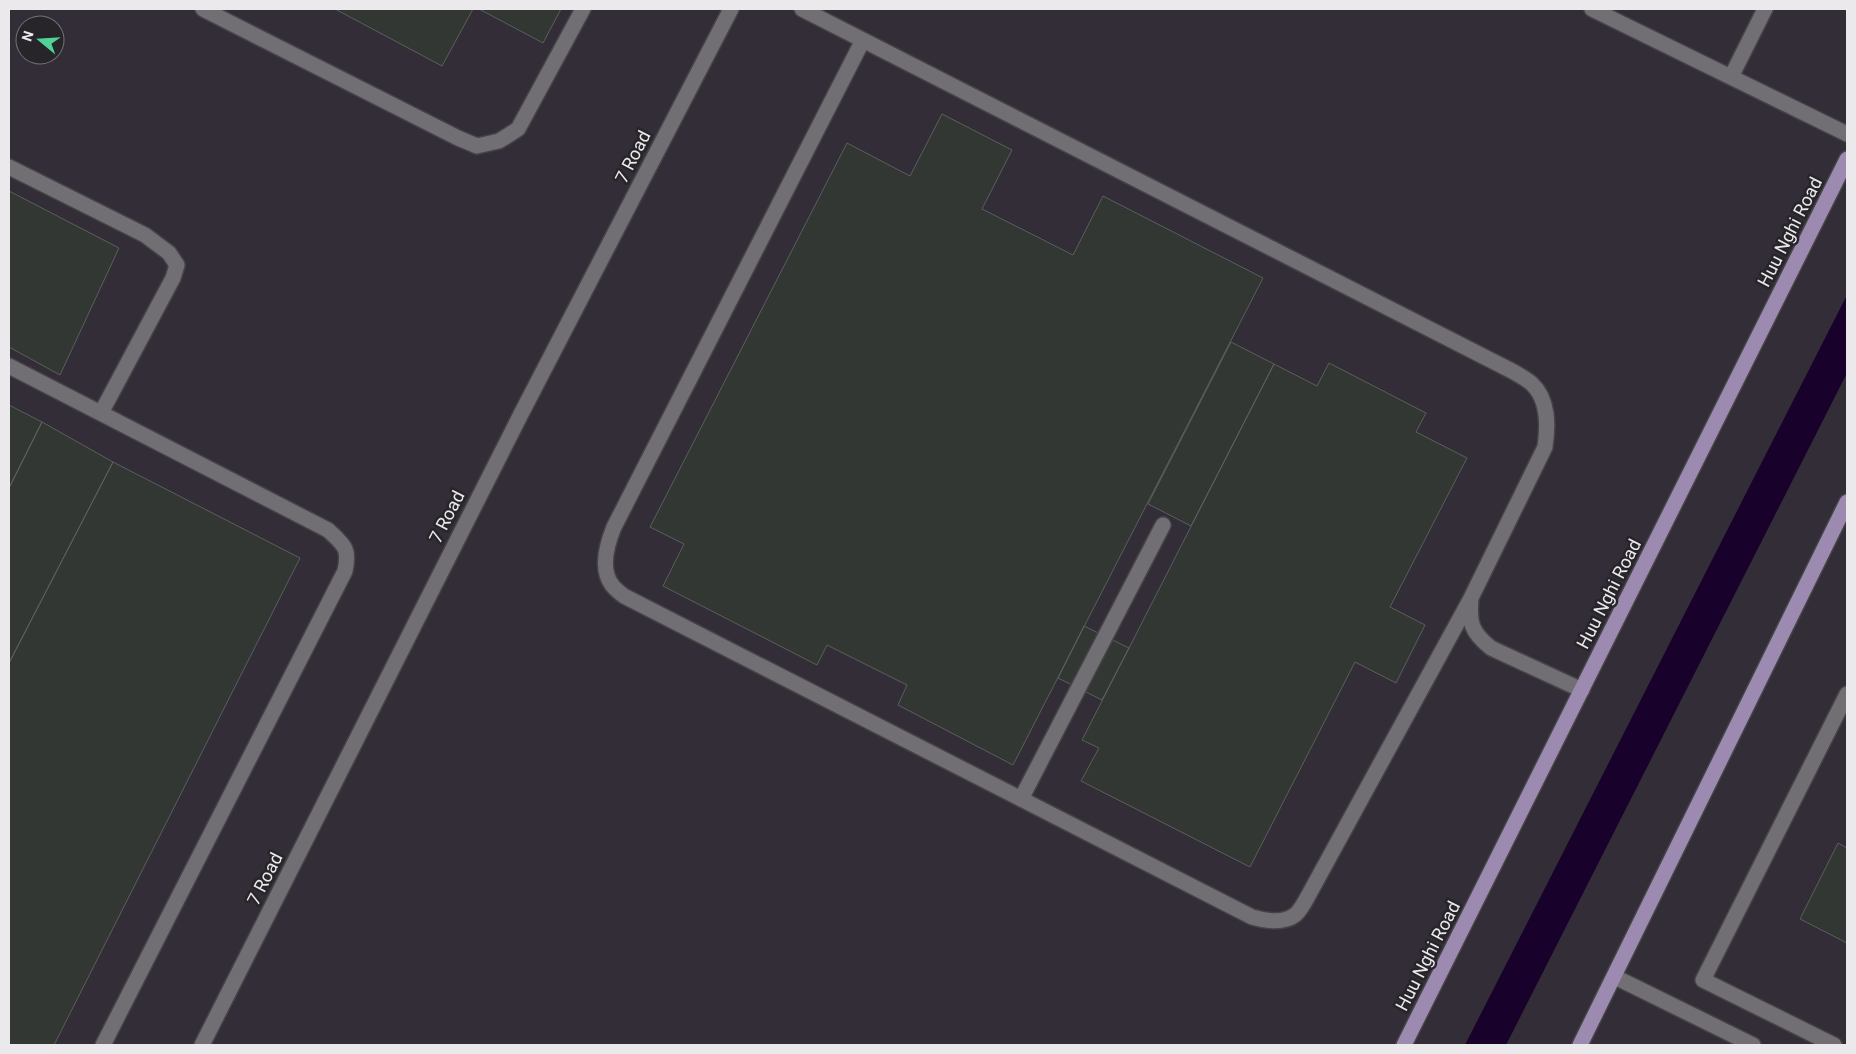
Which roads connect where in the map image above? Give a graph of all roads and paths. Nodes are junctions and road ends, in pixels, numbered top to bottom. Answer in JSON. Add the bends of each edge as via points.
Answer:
{"nodes":[{"id":1,"x":203,"y":9,"type":"edge"},
{"id":2,"x":582,"y":9,"type":"edge"},
{"id":3,"x":731,"y":9,"type":"edge"},
{"id":4,"x":802,"y":9,"type":"edge"},
{"id":5,"x":1592,"y":9,"type":"edge"},
{"id":6,"x":1765,"y":9,"type":"edge"},
{"id":7,"x":863,"y":40,"type":"junction"},
{"id":8,"x":1731,"y":77,"type":"junction"},
{"id":9,"x":1847,"y":134,"type":"edge"},
{"id":10,"x":1847,"y":159,"type":"edge"},
{"id":11,"x":9,"y":167,"type":"edge"},
{"id":12,"x":9,"y":366,"type":"edge"},
{"id":13,"x":101,"y":413,"type":"junction"},
{"id":14,"x":1847,"y":502,"type":"edge"},
{"id":15,"x":1162,"y":524,"type":"dead end"},
{"id":16,"x":1471,"y":598,"type":"junction"},
{"id":17,"x":1582,"y":690,"type":"junction"},
{"id":18,"x":1847,"y":694,"type":"edge"},
{"id":19,"x":1021,"y":799,"type":"junction"},
{"id":20,"x":1615,"y":976,"type":"junction"},
{"id":21,"x":103,"y":1045,"type":"edge"},
{"id":22,"x":202,"y":1045,"type":"edge"},
{"id":23,"x":1404,"y":1045,"type":"edge"},
{"id":24,"x":1580,"y":1045,"type":"edge"},
{"id":25,"x":1753,"y":1045,"type":"edge"},
{"id":26,"x":1834,"y":1045,"type":"edge"}],
"edges":[{"from":1,"to":2,"type":"street","via":[[477,146],[498,141],[518,129]]},
{"from":3,"to":22,"type":"street","name":"7 Road","via":[[521,414]]},
{"from":4,"to":7,"type":"street"},
{"from":5,"to":8,"type":"street"},
{"from":6,"to":8,"type":"street"},
{"from":7,"to":16,"type":"street","via":[[1532,383],[1541,394],[1546,412],[1545,447]]},
{"from":7,"to":19,"type":"street","via":[[614,527],[606,555],[606,574],[624,596]]},
{"from":8,"to":9,"type":"street"},
{"from":10,"to":17,"type":"main road","name":"Huu Nghi Road"},
{"from":11,"to":13,"type":"street","via":[[145,235],[169,253],[176,265],[173,278]]},
{"from":12,"to":13,"type":"street"},
{"from":13,"to":21,"type":"street","via":[[328,530],[342,544],[348,557],[345,571]]},
{"from":14,"to":20,"type":"main road"},
{"from":15,"to":19,"type":"street"},
{"from":16,"to":17,"type":"street","via":[[1471,623],[1478,638],[1491,648]]},
{"from":16,"to":19,"type":"street","via":[[1296,914],[1268,921],[1252,917]]},
{"from":17,"to":23,"type":"main road","name":"Huu Nghi Road"},
{"from":18,"to":26,"type":"street","via":[[1703,980]]},
{"from":20,"to":24,"type":"main road"},
{"from":20,"to":25,"type":"street"}]}
